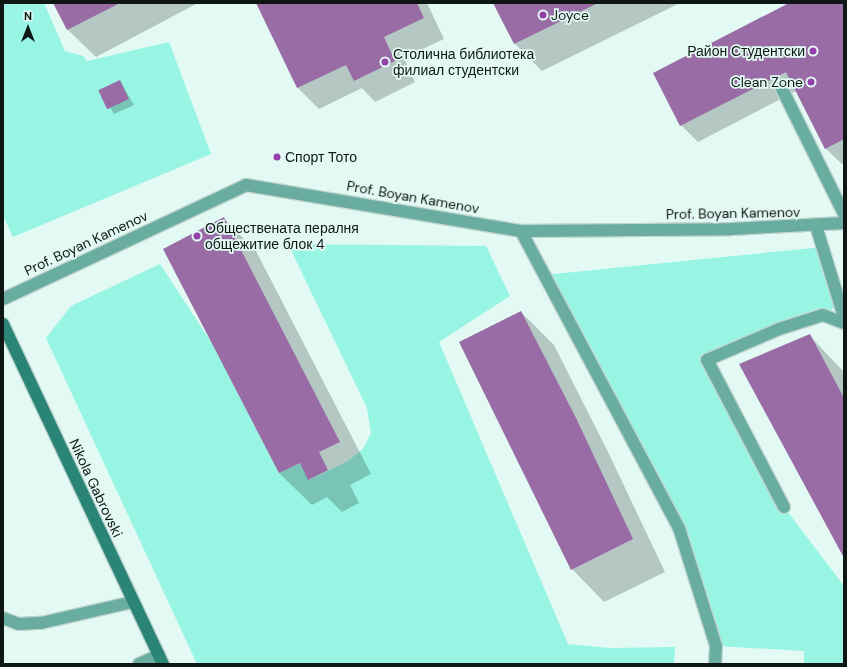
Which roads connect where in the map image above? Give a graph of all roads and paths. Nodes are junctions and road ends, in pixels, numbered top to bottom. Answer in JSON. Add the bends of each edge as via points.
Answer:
{"nodes":[{"id":1,"x":782,"y":89,"type":"dead end"},
{"id":2,"x":844,"y":214,"type":"edge"},
{"id":3,"x":844,"y":223,"type":"edge"},
{"id":4,"x":816,"y":226,"type":"junction"},
{"id":5,"x":520,"y":231,"type":"junction"},
{"id":6,"x":3,"y":298,"type":"edge"},
{"id":7,"x":844,"y":317,"type":"edge"},
{"id":8,"x":844,"y":323,"type":"edge"},
{"id":9,"x":4,"y":328,"type":"edge"},
{"id":10,"x":784,"y":507,"type":"dead end"},
{"id":11,"x":133,"y":602,"type":"junction"},
{"id":12,"x":3,"y":618,"type":"edge"},
{"id":13,"x":161,"y":660,"type":"edge"},
{"id":14,"x":138,"y":664,"type":"edge"},
{"id":15,"x":715,"y":664,"type":"edge"}],
"edges":[{"from":1,"to":2,"type":"street"},
{"from":3,"to":4,"type":"street","name":"Prof. Boyan Kamenov"},
{"from":4,"to":5,"type":"street","name":"Prof. Boyan Kamenov"},
{"from":4,"to":7,"type":"street"},
{"from":5,"to":6,"type":"street","name":"Prof. Boyan Kamenov","via":[[246,185]]},
{"from":5,"to":15,"type":"street","via":[[679,528],[716,646]]},
{"from":8,"to":10,"type":"street","via":[[823,315],[779,329],[708,360]]},
{"from":9,"to":11,"type":"street","name":"Nikola Gabrovski"},
{"from":11,"to":12,"type":"street","via":[[41,623],[19,624]]},
{"from":11,"to":13,"type":"street","name":"Nikola Gabrovski"},
{"from":13,"to":14,"type":"street"}]}
